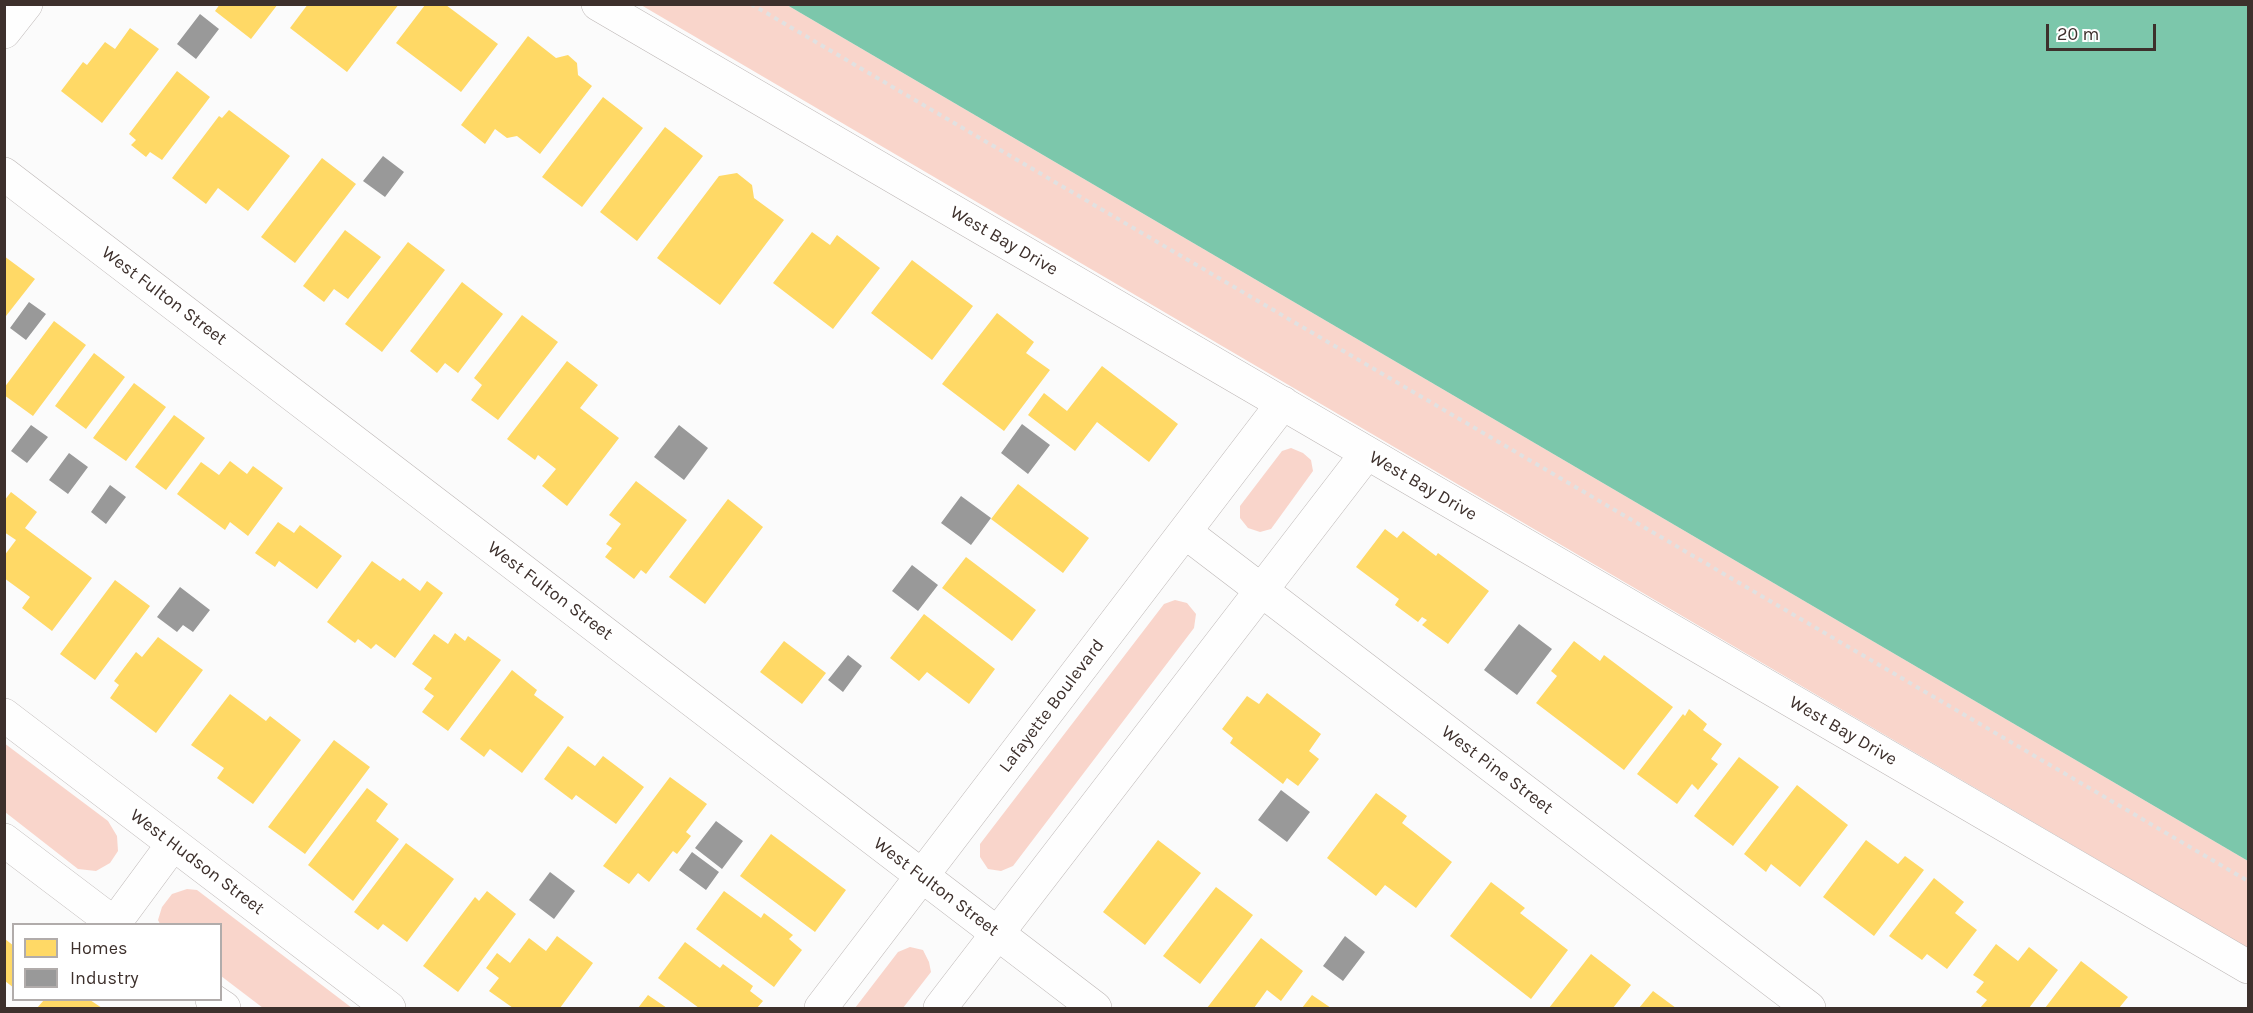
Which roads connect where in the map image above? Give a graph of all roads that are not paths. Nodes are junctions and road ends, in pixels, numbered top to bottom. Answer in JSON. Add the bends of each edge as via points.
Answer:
{"nodes":[{"id":1,"x":26,"y":4,"type":"edge"},
{"id":2,"x":598,"y":4,"type":"edge"},
{"id":3,"x":4,"y":32,"type":"edge"},
{"id":4,"x":4,"y":174,"type":"edge"},
{"id":5,"x":1283,"y":404,"type":"junction"},
{"id":6,"x":1367,"y":453,"type":"junction"},
{"id":7,"x":1185,"y":532,"type":"junction"},
{"id":8,"x":1261,"y":591,"type":"junction"},
{"id":9,"x":4,"y":715,"type":"edge"},
{"id":10,"x":4,"y":840,"type":"edge"},
{"id":11,"x":173,"y":843,"type":"junction"},
{"id":12,"x":922,"y":876,"type":"junction"},
{"id":13,"x":113,"y":923,"type":"edge"},
{"id":14,"x":115,"y":923,"type":"edge"},
{"id":15,"x":998,"y":934,"type":"junction"},
{"id":16,"x":2248,"y":967,"type":"edge"},
{"id":17,"x":389,"y":1008,"type":"edge"},
{"id":18,"x":821,"y":1008,"type":"edge"},
{"id":19,"x":940,"y":1008,"type":"edge"},
{"id":20,"x":1095,"y":1008,"type":"edge"},
{"id":21,"x":1809,"y":1008,"type":"edge"}],
"edges":[{"from":1,"to":3,"type":"street"},
{"from":2,"to":5,"type":"street","name":"West Bay Drive"},
{"from":4,"to":12,"type":"street","name":"West Fulton Street"},
{"from":5,"to":6,"type":"street","name":"West Bay Drive"},
{"from":5,"to":7,"type":"street","name":"Lafayette Boulevard"},
{"from":6,"to":8,"type":"street"},
{"from":6,"to":16,"type":"street","name":"West Bay Drive"},
{"from":7,"to":8,"type":"street","name":"West Pine Street"},
{"from":7,"to":12,"type":"street","name":"Lafayette Boulevard"},
{"from":8,"to":15,"type":"street"},
{"from":8,"to":21,"type":"street","name":"West Pine Street"},
{"from":9,"to":11,"type":"street","name":"West Hudson Street"},
{"from":10,"to":13,"type":"street"},
{"from":11,"to":14,"type":"street"},
{"from":11,"to":17,"type":"street","name":"West Hudson Street"},
{"from":12,"to":15,"type":"street","name":"West Fulton Street"},
{"from":12,"to":18,"type":"street","name":"Lafayette Boulevard"},
{"from":15,"to":19,"type":"street"},
{"from":15,"to":20,"type":"street","name":"West Fulton Street"}]}
